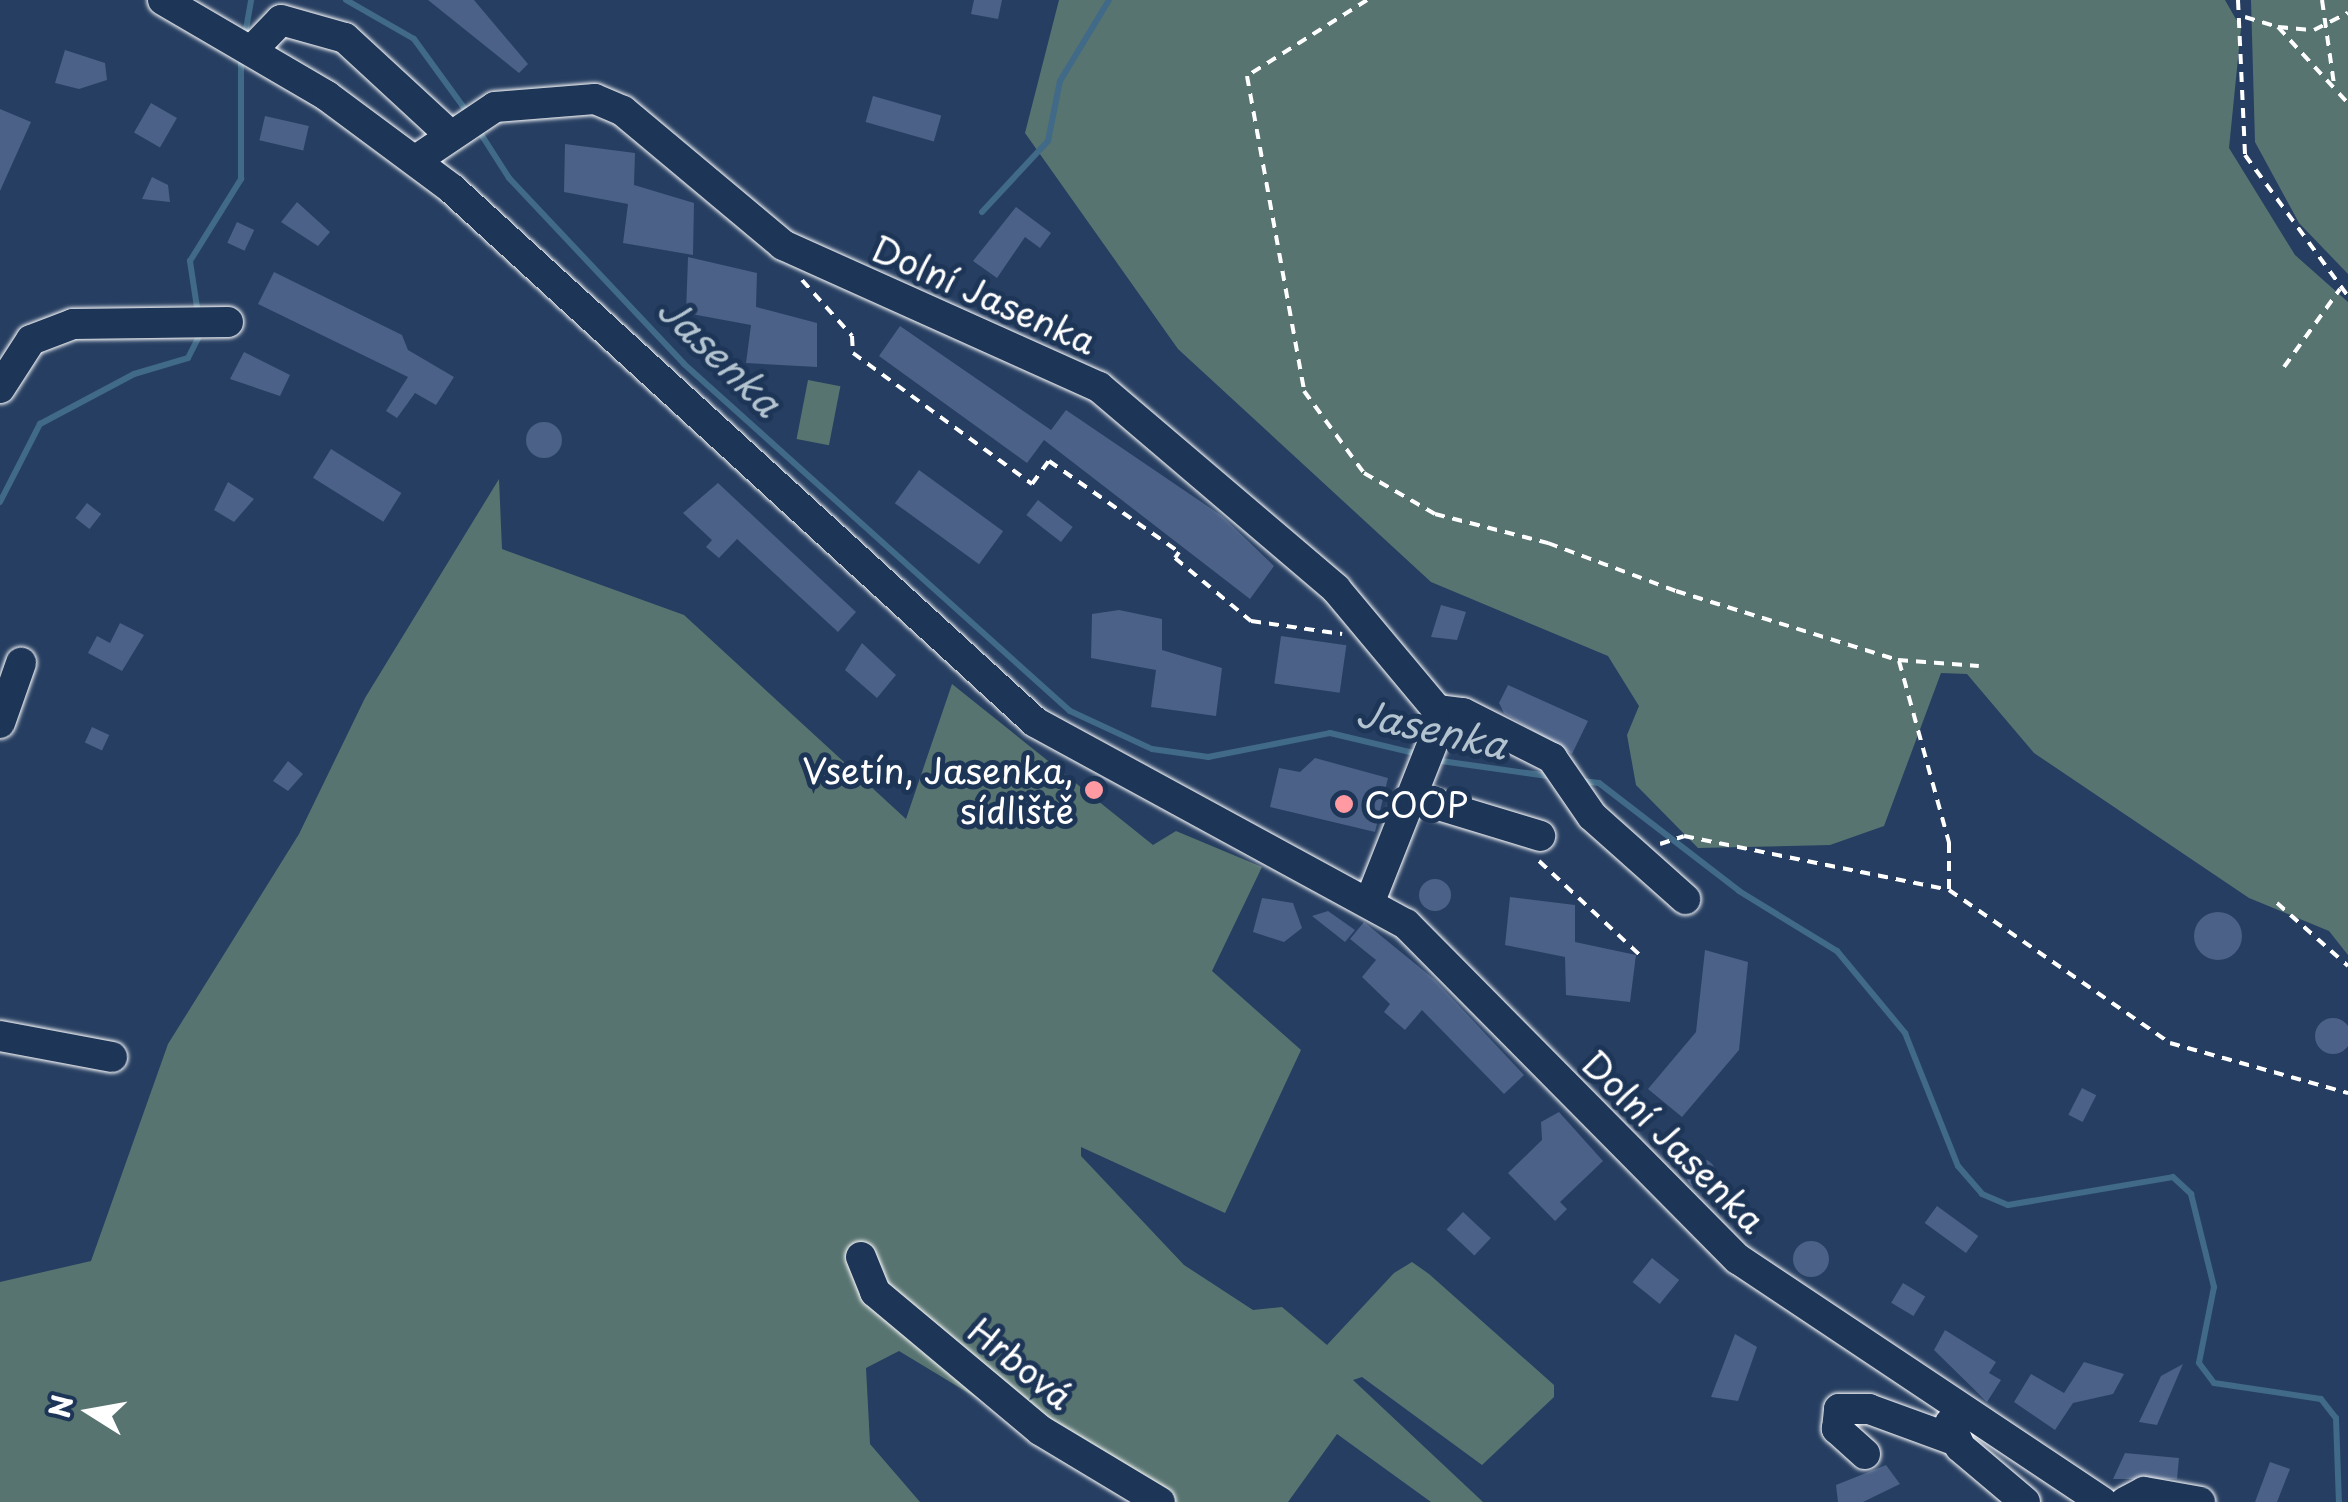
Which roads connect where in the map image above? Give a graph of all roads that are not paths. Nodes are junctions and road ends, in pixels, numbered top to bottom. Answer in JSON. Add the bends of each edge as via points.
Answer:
{"nodes":[{"id":1,"x":163,"y":0,"type":"edge"},
{"id":2,"x":246,"y":45,"type":"junction"},
{"id":3,"x":447,"y":132,"type":"junction"},
{"id":4,"x":416,"y":160,"type":"junction"},
{"id":5,"x":228,"y":322,"type":"dead end"},
{"id":6,"x":0,"y":388,"type":"edge"},
{"id":7,"x":21,"y":664,"type":"dead end"},
{"id":8,"x":0,"y":723,"type":"edge"},
{"id":9,"x":1436,"y":723,"type":"junction"},
{"id":10,"x":1417,"y":783,"type":"junction"},
{"id":11,"x":1538,"y":850,"type":"road end"},
{"id":12,"x":1371,"y":899,"type":"junction"},
{"id":13,"x":1685,"y":899,"type":"dead end"},
{"id":14,"x":0,"y":1036,"type":"edge"},
{"id":15,"x":112,"y":1057,"type":"dead end"},
{"id":16,"x":861,"y":1258,"type":"dead end"},
{"id":17,"x":1953,"y":1404,"type":"junction"},
{"id":18,"x":1954,"y":1440,"type":"junction"},
{"id":19,"x":1864,"y":1454,"type":"dead end"},
{"id":20,"x":1160,"y":1502,"type":"edge"},
{"id":21,"x":2025,"y":1502,"type":"edge"},
{"id":22,"x":2104,"y":1502,"type":"edge"},
{"id":23,"x":2125,"y":1502,"type":"edge"},
{"id":24,"x":2200,"y":1502,"type":"edge"}],
"edges":[{"from":1,"to":2,"type":"street","name":"Dolní Jasenka"},
{"from":2,"to":3,"type":"street","via":[[281,20],[345,38]]},
{"from":2,"to":4,"type":"street","name":"Dolní Jasenka"},
{"from":3,"to":4,"type":"street","name":"Dolní Jasenka"},
{"from":3,"to":9,"type":"street","name":"Dolní Jasenka","via":[[484,112],[564,96],[623,111],[783,245],[1099,386],[1244,502],[1376,638]]},
{"from":4,"to":12,"type":"street","name":"Dolní Jasenka","via":[[1012,703],[1114,772]]},
{"from":5,"to":6,"type":"street","via":[[73,324],[32,340]]},
{"from":7,"to":8,"type":"street"},
{"from":9,"to":10,"type":"street"},
{"from":9,"to":13,"type":"street","via":[[1463,713],[1567,779]]},
{"from":10,"to":11,"type":"street"},
{"from":10,"to":12,"type":"street"},
{"from":12,"to":17,"type":"street","name":"Dolní Jasenka","via":[[1451,962],[1699,1227]]},
{"from":14,"to":15,"type":"street"},
{"from":16,"to":20,"type":"street","name":"Hrbová","via":[[875,1292],[1040,1430]]},
{"from":17,"to":18,"type":"street"},
{"from":17,"to":22,"type":"street","name":"Dolní Jasenka"},
{"from":18,"to":19,"type":"street","via":[[1858,1406],[1839,1408],[1836,1429]]},
{"from":18,"to":21,"type":"street"},
{"from":23,"to":24,"type":"street","via":[[2144,1492]]}]}
